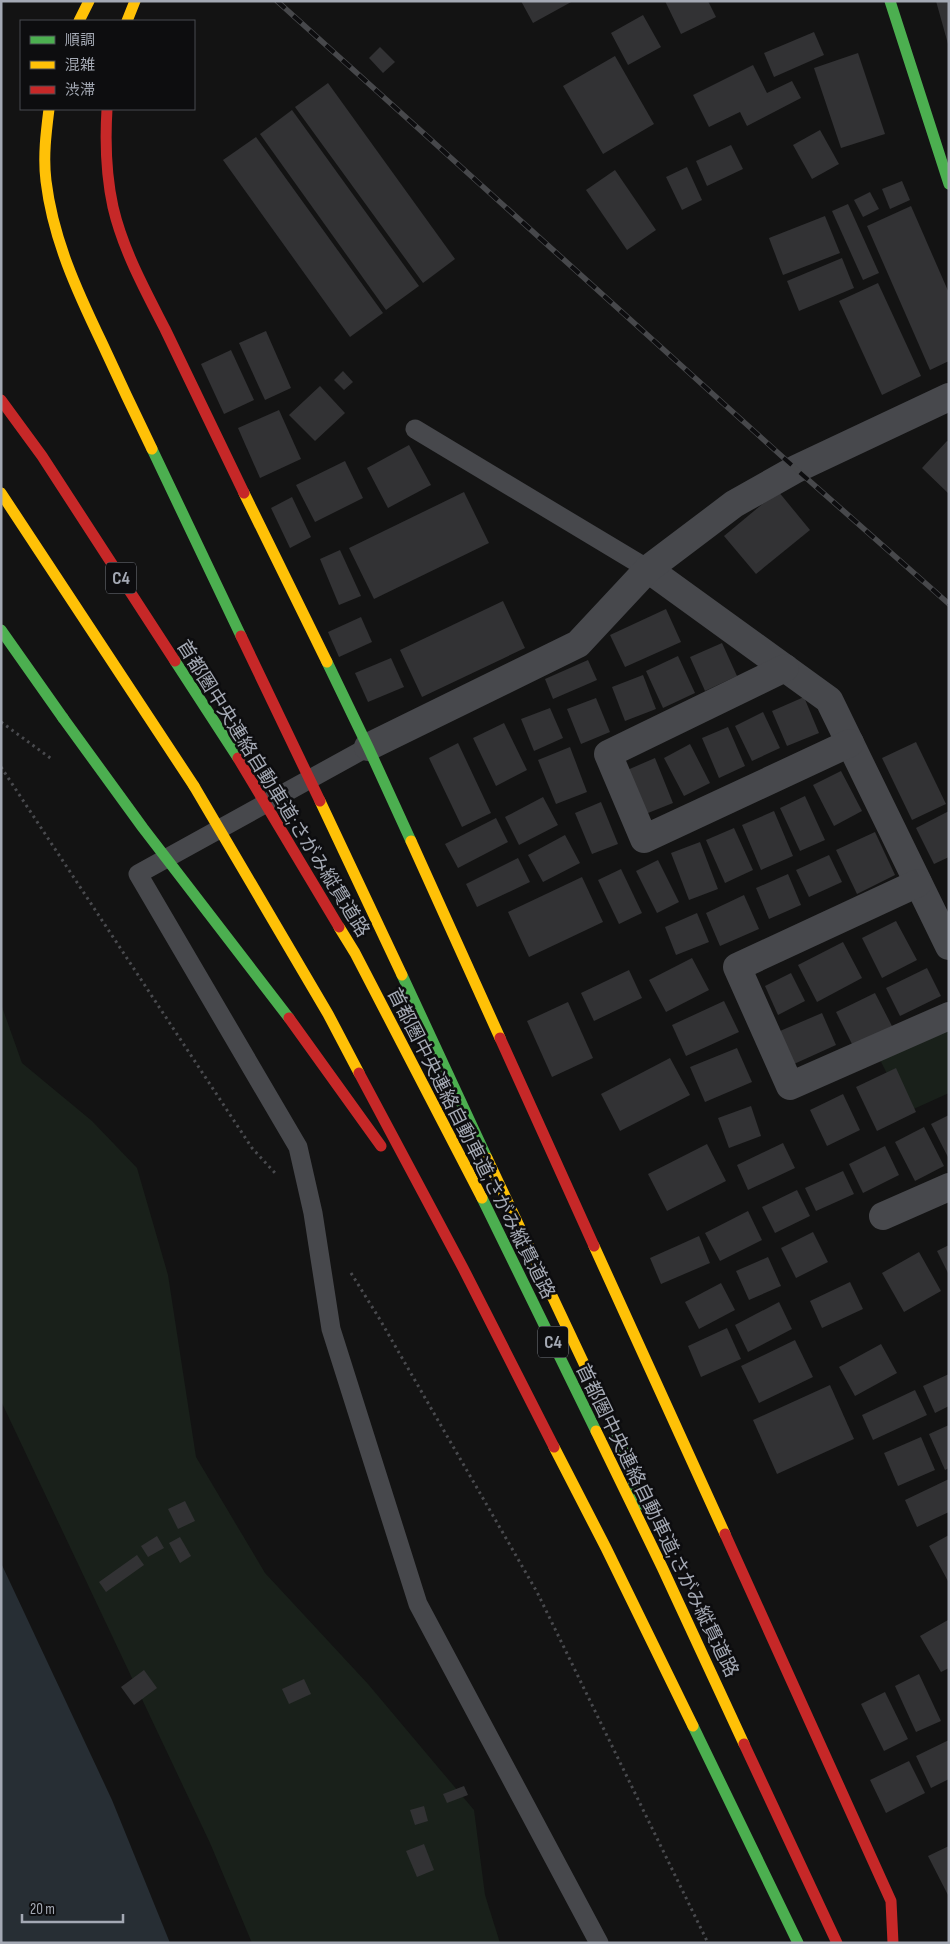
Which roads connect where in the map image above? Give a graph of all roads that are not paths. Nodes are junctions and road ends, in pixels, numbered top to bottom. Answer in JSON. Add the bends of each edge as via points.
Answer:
{"nodes":[{"id":1,"x":89,"y":1,"type":"edge"},
{"id":2,"x":135,"y":1,"type":"edge"},
{"id":3,"x":890,"y":1,"type":"edge"},
{"id":4,"x":80,"y":20,"type":"edge"},
{"id":5,"x":127,"y":20,"type":"edge"},
{"id":6,"x":49,"y":110,"type":"edge"},
{"id":7,"x":107,"y":110,"type":"edge"},
{"id":8,"x":949,"y":184,"type":"edge"},
{"id":9,"x":949,"y":397,"type":"edge"},
{"id":10,"x":1,"y":400,"type":"edge"},
{"id":11,"x":416,"y":429,"type":"dead end"},
{"id":12,"x":1,"y":493,"type":"edge"},
{"id":13,"x":648,"y":569,"type":"junction"},
{"id":14,"x":1,"y":630,"type":"edge"},
{"id":15,"x":785,"y":668,"type":"junction"},
{"id":16,"x":850,"y":743,"type":"junction"},
{"id":17,"x":368,"y":747,"type":"junction"},
{"id":18,"x":918,"y":883,"type":"junction"},
{"id":19,"x":949,"y":946,"type":"edge"},
{"id":20,"x":949,"y":1016,"type":"edge"},
{"id":21,"x":385,"y":1152,"type":"dead end"},
{"id":22,"x":401,"y":1177,"type":"dead end"},
{"id":23,"x":949,"y":1187,"type":"edge"},
{"id":24,"x":883,"y":1216,"type":"dead end"},
{"id":25,"x":463,"y":1268,"type":"junction"},
{"id":26,"x":662,"y":1567,"type":"junction"},
{"id":27,"x":599,"y":1943,"type":"edge"},
{"id":28,"x":798,"y":1943,"type":"edge"},
{"id":29,"x":838,"y":1943,"type":"edge"},
{"id":30,"x":893,"y":1943,"type":"edge"}],
"edges":[{"from":1,"to":4,"type":"main road"},
{"from":2,"to":5,"type":"main road"},
{"from":3,"to":8,"type":"main road"},
{"from":6,"to":26,"type":"main road","bridge":true,"via":[[44,154],[47,197],[59,245],[76,289],[620,1441]]},
{"from":7,"to":17,"type":"main road","via":[[105,142],[110,193],[122,237]]},
{"from":9,"to":13,"type":"street","via":[[776,480],[734,504]]},
{"from":10,"to":26,"type":"main road","name":"首都圏中央連絡自動車道;さがみ縦貫道路","number":"C4","bridge":true,"via":[[42,456],[238,758],[355,953],[490,1211]]},
{"from":11,"to":13,"type":"lane"},
{"from":12,"to":25,"type":"main road","number":"C4","bridge":true,"via":[[194,786],[328,1014]]},
{"from":13,"to":15,"type":"street"},
{"from":13,"to":17,"type":"street","via":[[578,644]]},
{"from":14,"to":21,"type":"main road","bridge":true,"via":[[143,828],[239,951]]},
{"from":15,"to":16,"type":"street","via":[[829,700]]},
{"from":15,"to":16,"type":"street","via":[[608,754],[644,839]]},
{"from":16,"to":18,"type":"street"},
{"from":17,"to":27,"type":"lane","via":[[138,874],[298,1147],[331,1329],[418,1604]]},
{"from":17,"to":30,"type":"main road","via":[[891,1901]]},
{"from":18,"to":19,"type":"street"},
{"from":18,"to":20,"type":"street","via":[[737,967],[790,1086]]},
{"from":22,"to":25,"type":"main road","bridge":true},
{"from":23,"to":24,"type":"street"},
{"from":25,"to":28,"type":"main road","number":"C4","bridge":true,"via":[[606,1548]]},
{"from":26,"to":29,"type":"main road","name":"首都圏中央連絡自動車道;さがみ縦貫道路","number":"C4","bridge":true}]}
